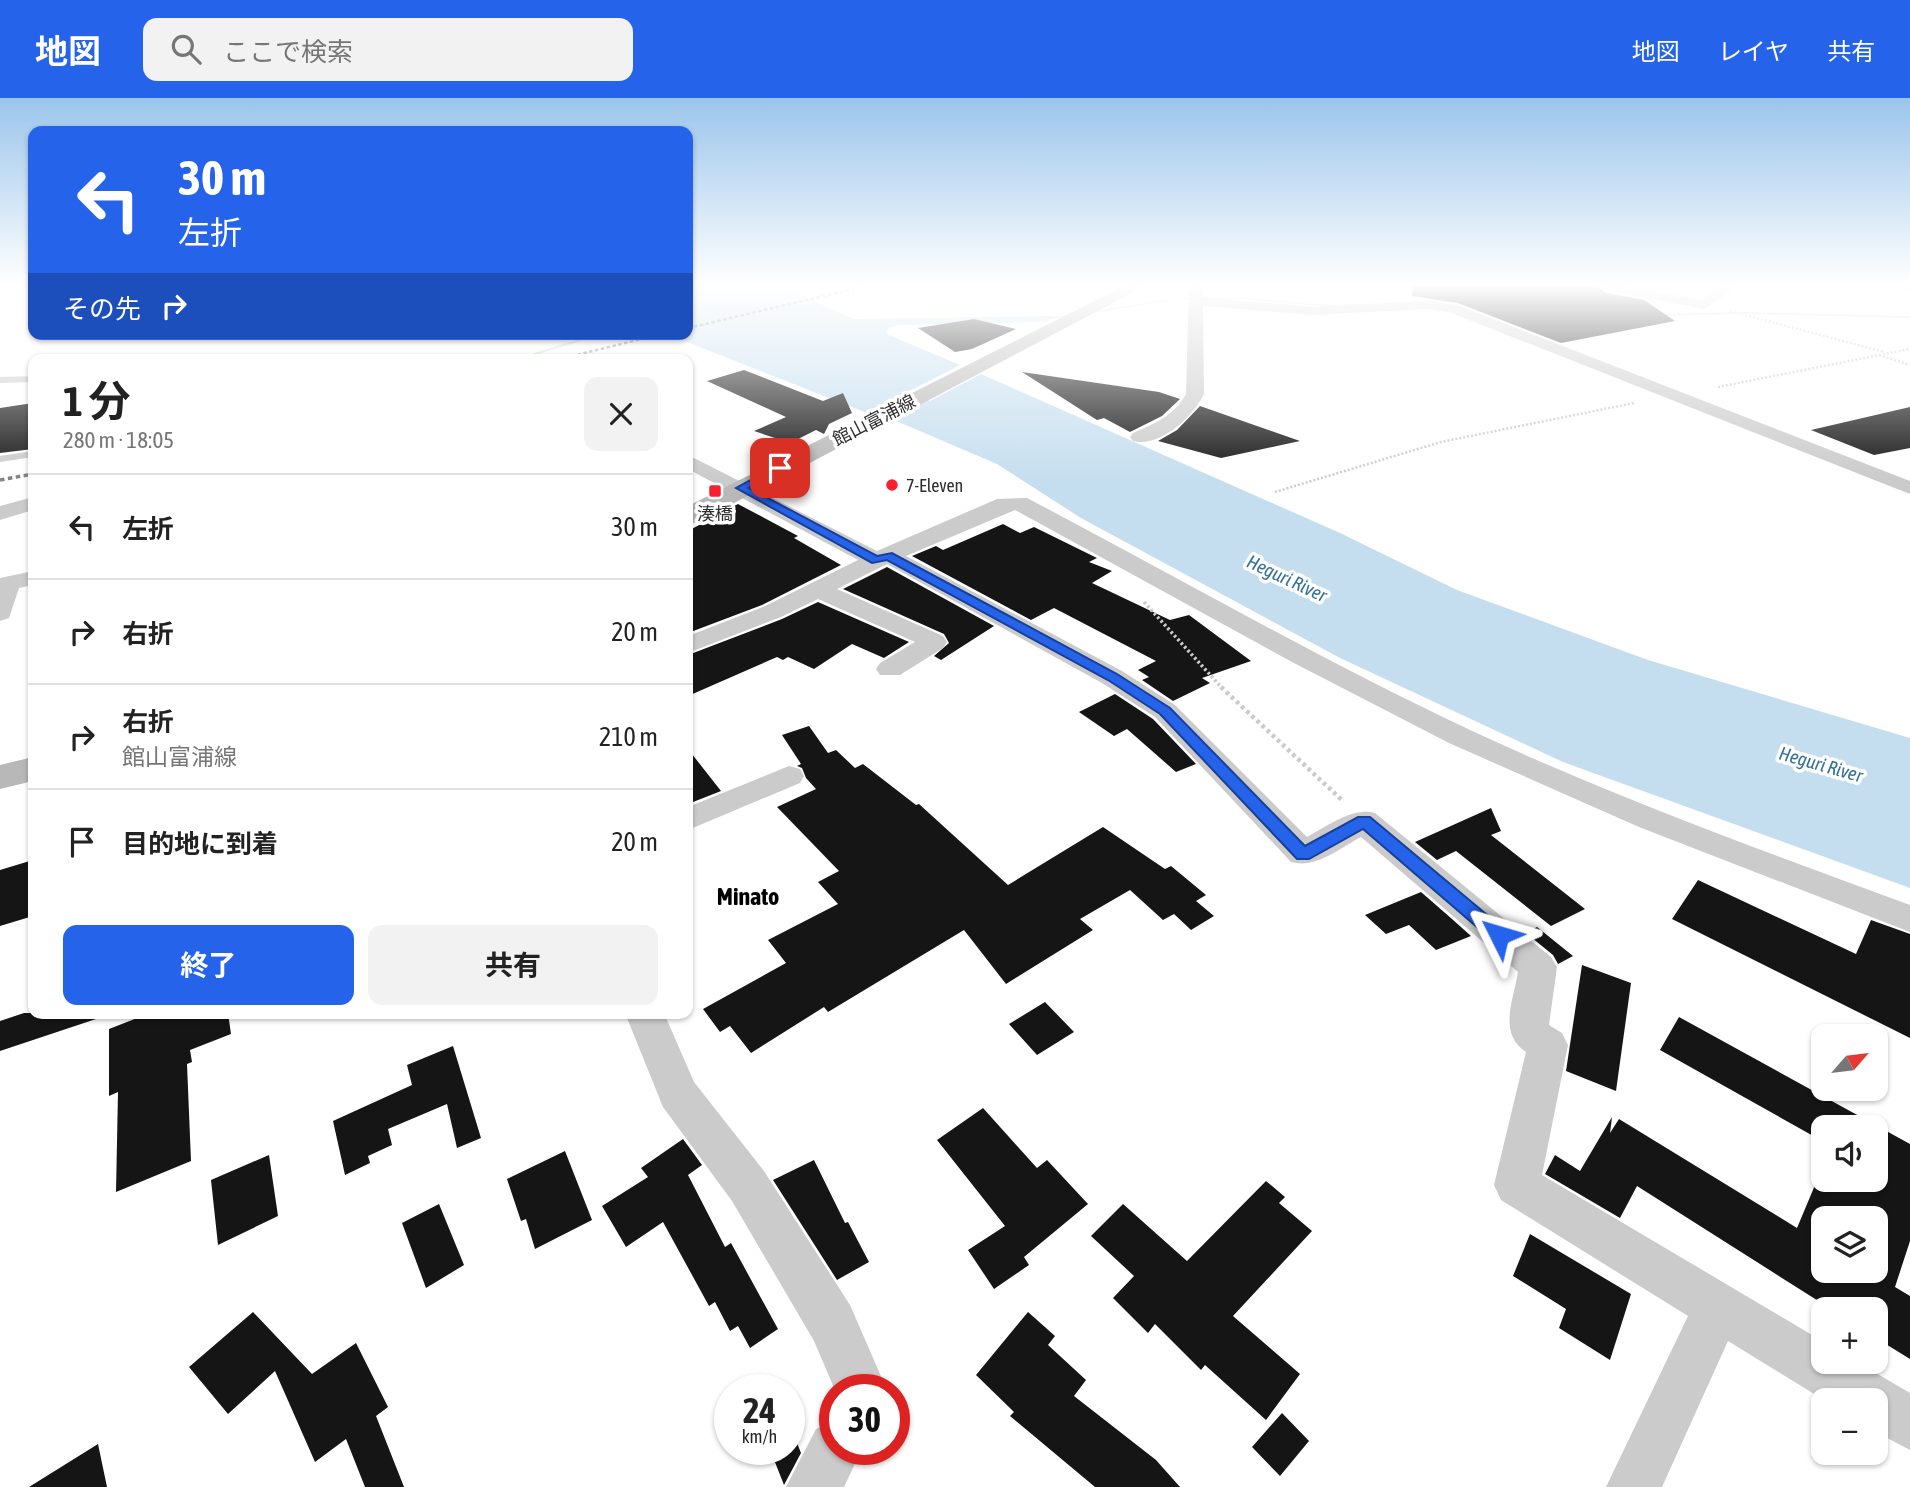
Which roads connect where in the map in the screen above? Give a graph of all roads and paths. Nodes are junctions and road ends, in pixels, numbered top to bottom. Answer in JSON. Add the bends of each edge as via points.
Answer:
{"nodes":[{"id":1,"x":1008,"y":351,"type":"edge"},
{"id":2,"x":1195,"y":351,"type":"edge"},
{"id":3,"x":1559,"y":351,"type":"edge"},
{"id":4,"x":1880,"y":351,"type":"edge"},
{"id":5,"x":1900,"y":351,"type":"edge"},
{"id":6,"x":1888,"y":353,"type":"junction"},
{"id":7,"x":1878,"y":355,"type":"junction"},
{"id":8,"x":1910,"y":365,"type":"edge"},
{"id":9,"x":28,"y":379,"type":"edge"},
{"id":10,"x":0,"y":380,"type":"edge"},
{"id":11,"x":1675,"y":395,"type":"junction"},
{"id":12,"x":1140,"y":437,"type":"dead end"},
{"id":13,"x":28,"y":455,"type":"edge"},
{"id":14,"x":0,"y":459,"type":"edge"},
{"id":15,"x":693,"y":464,"type":"edge"},
{"id":16,"x":741,"y":488,"type":"junction"},
{"id":17,"x":1910,"y":488,"type":"edge"},
{"id":18,"x":1275,"y":492,"type":"dead end"},
{"id":19,"x":28,"y":505,"type":"edge"},
{"id":20,"x":0,"y":513,"type":"edge"},
{"id":21,"x":693,"y":513,"type":"edge"},
{"id":22,"x":882,"y":558,"type":"junction"},
{"id":23,"x":28,"y":579,"type":"edge"},
{"id":24,"x":816,"y":589,"type":"junction"},
{"id":25,"x":1140,"y":598,"type":"dead end"},
{"id":26,"x":0,"y":612,"type":"edge"},
{"id":27,"x":693,"y":643,"type":"edge"},
{"id":28,"x":890,"y":670,"type":"dead end"},
{"id":29,"x":28,"y":770,"type":"edge"},
{"id":30,"x":789,"y":776,"type":"dead end"},
{"id":31,"x":0,"y":777,"type":"edge"},
{"id":32,"x":693,"y":817,"type":"edge"},
{"id":33,"x":1364,"y":821,"type":"junction"},
{"id":34,"x":1910,"y":919,"type":"edge"},
{"id":35,"x":647,"y":1019,"type":"edge"},
{"id":36,"x":1718,"y":1307,"type":"junction"},
{"id":37,"x":853,"y":1374,"type":"edge"},
{"id":38,"x":1852,"y":1388,"type":"edge"},
{"id":39,"x":1888,"y":1410,"type":"edge"},
{"id":40,"x":1910,"y":1423,"type":"edge"},
{"id":41,"x":826,"y":1465,"type":"edge"},
{"id":42,"x":814,"y":1487,"type":"edge"},
{"id":43,"x":1634,"y":1487,"type":"edge"}],
"edges":[{"from":1,"to":16,"type":"main road","name":"館山富浦線"},
{"from":2,"to":12,"type":"street","via":[[1195,394],[1190,408]]},
{"from":3,"to":11,"type":"street"},
{"from":4,"to":6,"type":"path"},
{"from":5,"to":6,"type":"path"},
{"from":6,"to":7,"type":"path"},
{"from":7,"to":8,"type":"path"},
{"from":7,"to":11,"type":"path"},
{"from":9,"to":10,"type":"lane"},
{"from":11,"to":17,"type":"street"},
{"from":11,"to":18,"type":"path","via":[[1441,442]]},
{"from":13,"to":14,"type":"lane"},
{"from":15,"to":16,"type":"street"},
{"from":16,"to":21,"type":"main road","name":"館山富浦線"},
{"from":16,"to":22,"type":"street"},
{"from":19,"to":20,"type":"street"},
{"from":22,"to":24,"type":"street"},
{"from":22,"to":33,"type":"street","via":[[1112,677],[1165,711],[1303,854]]},
{"from":22,"to":34,"type":"street","via":[[1005,504],[1019,503],[1386,701],[1567,786],[1690,838]]},
{"from":23,"to":26,"type":"street","via":[[8,583]]},
{"from":24,"to":27,"type":"street","via":[[759,618]]},
{"from":24,"to":28,"type":"street","via":[[905,624],[934,642]]},
{"from":25,"to":33,"type":"path","via":[[1209,676]]},
{"from":29,"to":31,"type":"main road"},
{"from":30,"to":32,"type":"street"},
{"from":33,"to":36,"type":"street","via":[[1538,967],[1528,1032],[1548,1045],[1517,1185]]},
{"from":35,"to":37,"type":"street","via":[[678,1094],[748,1186],[832,1323]]},
{"from":36,"to":38,"type":"street"},
{"from":36,"to":43,"type":"street"},
{"from":39,"to":40,"type":"street"},
{"from":41,"to":42,"type":"street"}]}
